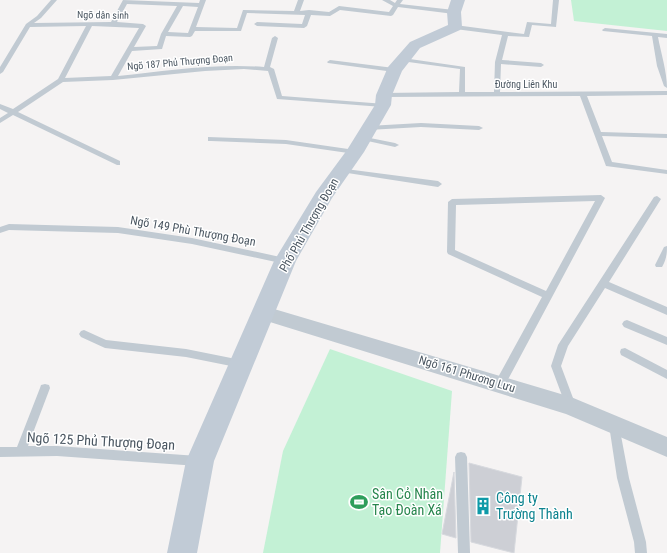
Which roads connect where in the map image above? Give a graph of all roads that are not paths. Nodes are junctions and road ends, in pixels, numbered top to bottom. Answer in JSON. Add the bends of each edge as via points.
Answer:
{"nodes":[{"id":1,"x":54,"y":0,"type":"edge"},
{"id":2,"x":302,"y":0,"type":"edge"},
{"id":3,"x":343,"y":0,"type":"edge"},
{"id":4,"x":387,"y":0,"type":"edge"},
{"id":5,"x":556,"y":0,"type":"edge"},
{"id":6,"x":126,"y":1,"type":"edge"},
{"id":7,"x":202,"y":2,"type":"edge"},
{"id":8,"x":398,"y":2,"type":"edge"},
{"id":9,"x":181,"y":4,"type":"junction"},
{"id":10,"x":339,"y":8,"type":"junction"},
{"id":11,"x":297,"y":11,"type":"junction"},
{"id":12,"x":309,"y":12,"type":"junction"},
{"id":13,"x":456,"y":13,"type":"edge"},
{"id":14,"x":90,"y":24,"type":"junction"},
{"id":15,"x":113,"y":24,"type":"junction"},
{"id":16,"x":257,"y":24,"type":"dead end"},
{"id":17,"x":28,"y":25,"type":"junction"},
{"id":18,"x":192,"y":29,"type":"junction"},
{"id":19,"x":605,"y":30,"type":"dead end"},
{"id":20,"x":164,"y":34,"type":"junction"},
{"id":21,"x":506,"y":34,"type":"junction"},
{"id":22,"x":655,"y":35,"type":"junction"},
{"id":23,"x":667,"y":36,"type":"edge"},
{"id":24,"x":275,"y":38,"type":"dead end"},
{"id":25,"x":130,"y":49,"type":"junction"},
{"id":26,"x":330,"y":62,"type":"dead end"},
{"id":27,"x":498,"y":62,"type":"junction"},
{"id":28,"x":399,"y":65,"type":"junction"},
{"id":29,"x":541,"y":65,"type":"dead end"},
{"id":30,"x":266,"y":68,"type":"junction"},
{"id":31,"x":0,"y":72,"type":"edge"},
{"id":32,"x":113,"y":78,"type":"junction"},
{"id":33,"x":61,"y":80,"type":"junction"},
{"id":34,"x":667,"y":86,"type":"edge"},
{"id":35,"x":667,"y":93,"type":"edge"},
{"id":36,"x":497,"y":94,"type":"junction"},
{"id":37,"x":583,"y":94,"type":"junction"},
{"id":38,"x":462,"y":95,"type":"junction"},
{"id":39,"x":384,"y":100,"type":"junction"},
{"id":40,"x":0,"y":106,"type":"edge"},
{"id":41,"x":14,"y":113,"type":"junction"},
{"id":42,"x":0,"y":121,"type":"edge"},
{"id":43,"x":479,"y":128,"type":"dead end"},
{"id":44,"x":598,"y":134,"type":"junction"},
{"id":45,"x":667,"y":136,"type":"edge"},
{"id":46,"x":211,"y":139,"type":"dead end"},
{"id":47,"x":362,"y":139,"type":"junction"},
{"id":48,"x":395,"y":145,"type":"dead end"},
{"id":49,"x":117,"y":163,"type":"dead end"},
{"id":50,"x":341,"y":170,"type":"junction"},
{"id":51,"x":667,"y":172,"type":"edge"},
{"id":52,"x":438,"y":184,"type":"dead end"},
{"id":53,"x":658,"y":199,"type":"dead end"},
{"id":54,"x":0,"y":223,"type":"edge"},
{"id":55,"x":4,"y":229,"type":"edge"},
{"id":56,"x":667,"y":249,"type":"edge"},
{"id":57,"x":285,"y":261,"type":"junction"},
{"id":58,"x":659,"y":265,"type":"dead end"},
{"id":59,"x":603,"y":283,"type":"junction"},
{"id":60,"x":548,"y":296,"type":"junction"},
{"id":61,"x":667,"y":311,"type":"edge"},
{"id":62,"x":264,"y":313,"type":"junction"},
{"id":63,"x":627,"y":324,"type":"dead end"},
{"id":64,"x":84,"y":334,"type":"dead end"},
{"id":65,"x":667,"y":342,"type":"edge"},
{"id":66,"x":625,"y":352,"type":"dead end"},
{"id":67,"x":241,"y":364,"type":"junction"},
{"id":68,"x":667,"y":375,"type":"edge"},
{"id":69,"x":500,"y":384,"type":"junction"},
{"id":70,"x":45,"y":388,"type":"dead end"},
{"id":71,"x":571,"y":406,"type":"junction"},
{"id":72,"x":614,"y":425,"type":"junction"},
{"id":73,"x":667,"y":447,"type":"edge"},
{"id":74,"x":0,"y":452,"type":"edge"},
{"id":75,"x":20,"y":452,"type":"junction"},
{"id":76,"x":462,"y":457,"type":"dead end"},
{"id":77,"x":200,"y":461,"type":"junction"},
{"id":78,"x":182,"y":553,"type":"edge"},
{"id":79,"x":464,"y":553,"type":"edge"},
{"id":80,"x":641,"y":553,"type":"edge"}],
"edges":[{"from":1,"to":17,"type":"lane"},
{"from":2,"to":11,"type":"lane"},
{"from":3,"to":10,"type":"lane"},
{"from":4,"to":8,"type":"lane"},
{"from":5,"to":21,"type":"lane","via":[[554,26],[529,23],[527,36]]},
{"from":6,"to":9,"type":"lane"},
{"from":6,"to":15,"type":"lane"},
{"from":7,"to":9,"type":"lane"},
{"from":7,"to":18,"type":"lane"},
{"from":8,"to":10,"type":"lane","via":[[392,14]]},
{"from":8,"to":13,"type":"lane"},
{"from":9,"to":20,"type":"lane"},
{"from":10,"to":12,"type":"lane","via":[[330,14]]},
{"from":11,"to":12,"type":"lane"},
{"from":11,"to":18,"type":"lane","via":[[245,11],[239,30]]},
{"from":12,"to":16,"type":"lane","via":[[304,26]]},
{"from":13,"to":21,"type":"lane"},
{"from":13,"to":28,"type":"main road","name":"Phố Phủ Thượng Đoạn","via":[[415,45]]},
{"from":14,"to":15,"type":"lane","name":"Ngõ dân sinh"},
{"from":14,"to":17,"type":"lane","name":"Ngõ dân sinh"},
{"from":14,"to":33,"type":"lane"},
{"from":15,"to":25,"type":"lane","name":"Ngõ dân sinh","via":[[142,26]]},
{"from":17,"to":31,"type":"lane"},
{"from":18,"to":20,"type":"lane","via":[[190,35]]},
{"from":19,"to":22,"type":"lane"},
{"from":20,"to":25,"type":"lane","via":[[160,48]]},
{"from":21,"to":27,"type":"lane"},
{"from":22,"to":23,"type":"lane"},
{"from":22,"to":34,"type":"lane","via":[[660,66]]},
{"from":24,"to":30,"type":"lane"},
{"from":25,"to":32,"type":"lane","name":"Ngõ dân sinh"},
{"from":26,"to":28,"type":"lane"},
{"from":27,"to":29,"type":"lane"},
{"from":27,"to":36,"type":"lane"},
{"from":28,"to":38,"type":"lane","via":[[463,68]]},
{"from":28,"to":39,"type":"main road","name":"Phố Phủ Thượng Đoạn"},
{"from":30,"to":32,"type":"lane","name":"Ngõ 187 Phủ Thượng Đoạn","via":[[205,68]]},
{"from":30,"to":39,"type":"lane","via":[[271,69],[279,98]]},
{"from":32,"to":33,"type":"lane","name":"Ngõ 187 Phủ Thượng Đoạn"},
{"from":33,"to":41,"type":"lane"},
{"from":35,"to":37,"type":"lane","name":"Đường Liên Khu"},
{"from":36,"to":37,"type":"lane","name":"Đường Liên Khu"},
{"from":36,"to":38,"type":"lane","name":"Đường Liên Khu"},
{"from":37,"to":44,"type":"lane"},
{"from":38,"to":39,"type":"lane","name":"Đường Liên Khu"},
{"from":39,"to":47,"type":"main road","name":"Phố Phủ Thượng Đoạn"},
{"from":40,"to":41,"type":"lane"},
{"from":41,"to":42,"type":"lane"},
{"from":41,"to":49,"type":"lane"},
{"from":43,"to":47,"type":"lane","via":[[422,125]]},
{"from":44,"to":45,"type":"lane"},
{"from":44,"to":51,"type":"lane","via":[[609,164]]},
{"from":46,"to":47,"type":"lane","via":[[286,142]]},
{"from":47,"to":48,"type":"lane"},
{"from":47,"to":50,"type":"main road","name":"Phố Phủ Thượng Đoạn"},
{"from":50,"to":52,"type":"lane"},
{"from":50,"to":57,"type":"main road","name":"Phố Phủ Thượng Đoạn"},
{"from":53,"to":59,"type":"lane"},
{"from":54,"to":55,"type":"lane"},
{"from":55,"to":57,"type":"lane","name":"Ngõ 149 Phù Thượng Đoạn","via":[[118,230],[192,241]]},
{"from":56,"to":58,"type":"lane"},
{"from":57,"to":62,"type":"main road","name":"Phố Phủ Thượng Đoạn"},
{"from":59,"to":61,"type":"lane"},
{"from":59,"to":71,"type":"lane","via":[[563,345],[556,366]]},
{"from":60,"to":60,"type":"lane","via":[[601,198],[452,202],[451,252]]},
{"from":60,"to":69,"type":"lane"},
{"from":62,"to":67,"type":"main road","name":"Phố Phủ Thượng Đoạn"},
{"from":62,"to":69,"type":"street","name":"Ngõ 161 Phương Lưu"},
{"from":63,"to":65,"type":"lane"},
{"from":64,"to":67,"type":"lane","via":[[105,344],[186,353]]},
{"from":66,"to":68,"type":"lane"},
{"from":67,"to":77,"type":"main road","name":"Phố Phủ Thượng Đoạn"},
{"from":69,"to":71,"type":"street","name":"Ngõ 161 Phương Lưu"},
{"from":70,"to":75,"type":"lane"},
{"from":71,"to":72,"type":"street","name":"Ngõ 161 Phương Lưu"},
{"from":72,"to":73,"type":"street","name":"Ngõ 161 Phương Lưu"},
{"from":72,"to":80,"type":"lane","via":[[623,478]]},
{"from":74,"to":75,"type":"lane","name":"Ngõ 125 Phủ Thượng Đoạn"},
{"from":75,"to":77,"type":"lane","name":"Ngõ 125 Phủ Thượng Đoạn","via":[[57,451]]},
{"from":76,"to":79,"type":"lane"},
{"from":77,"to":78,"type":"main road","name":"Phố Phủ Thượng Đoạn"}]}
